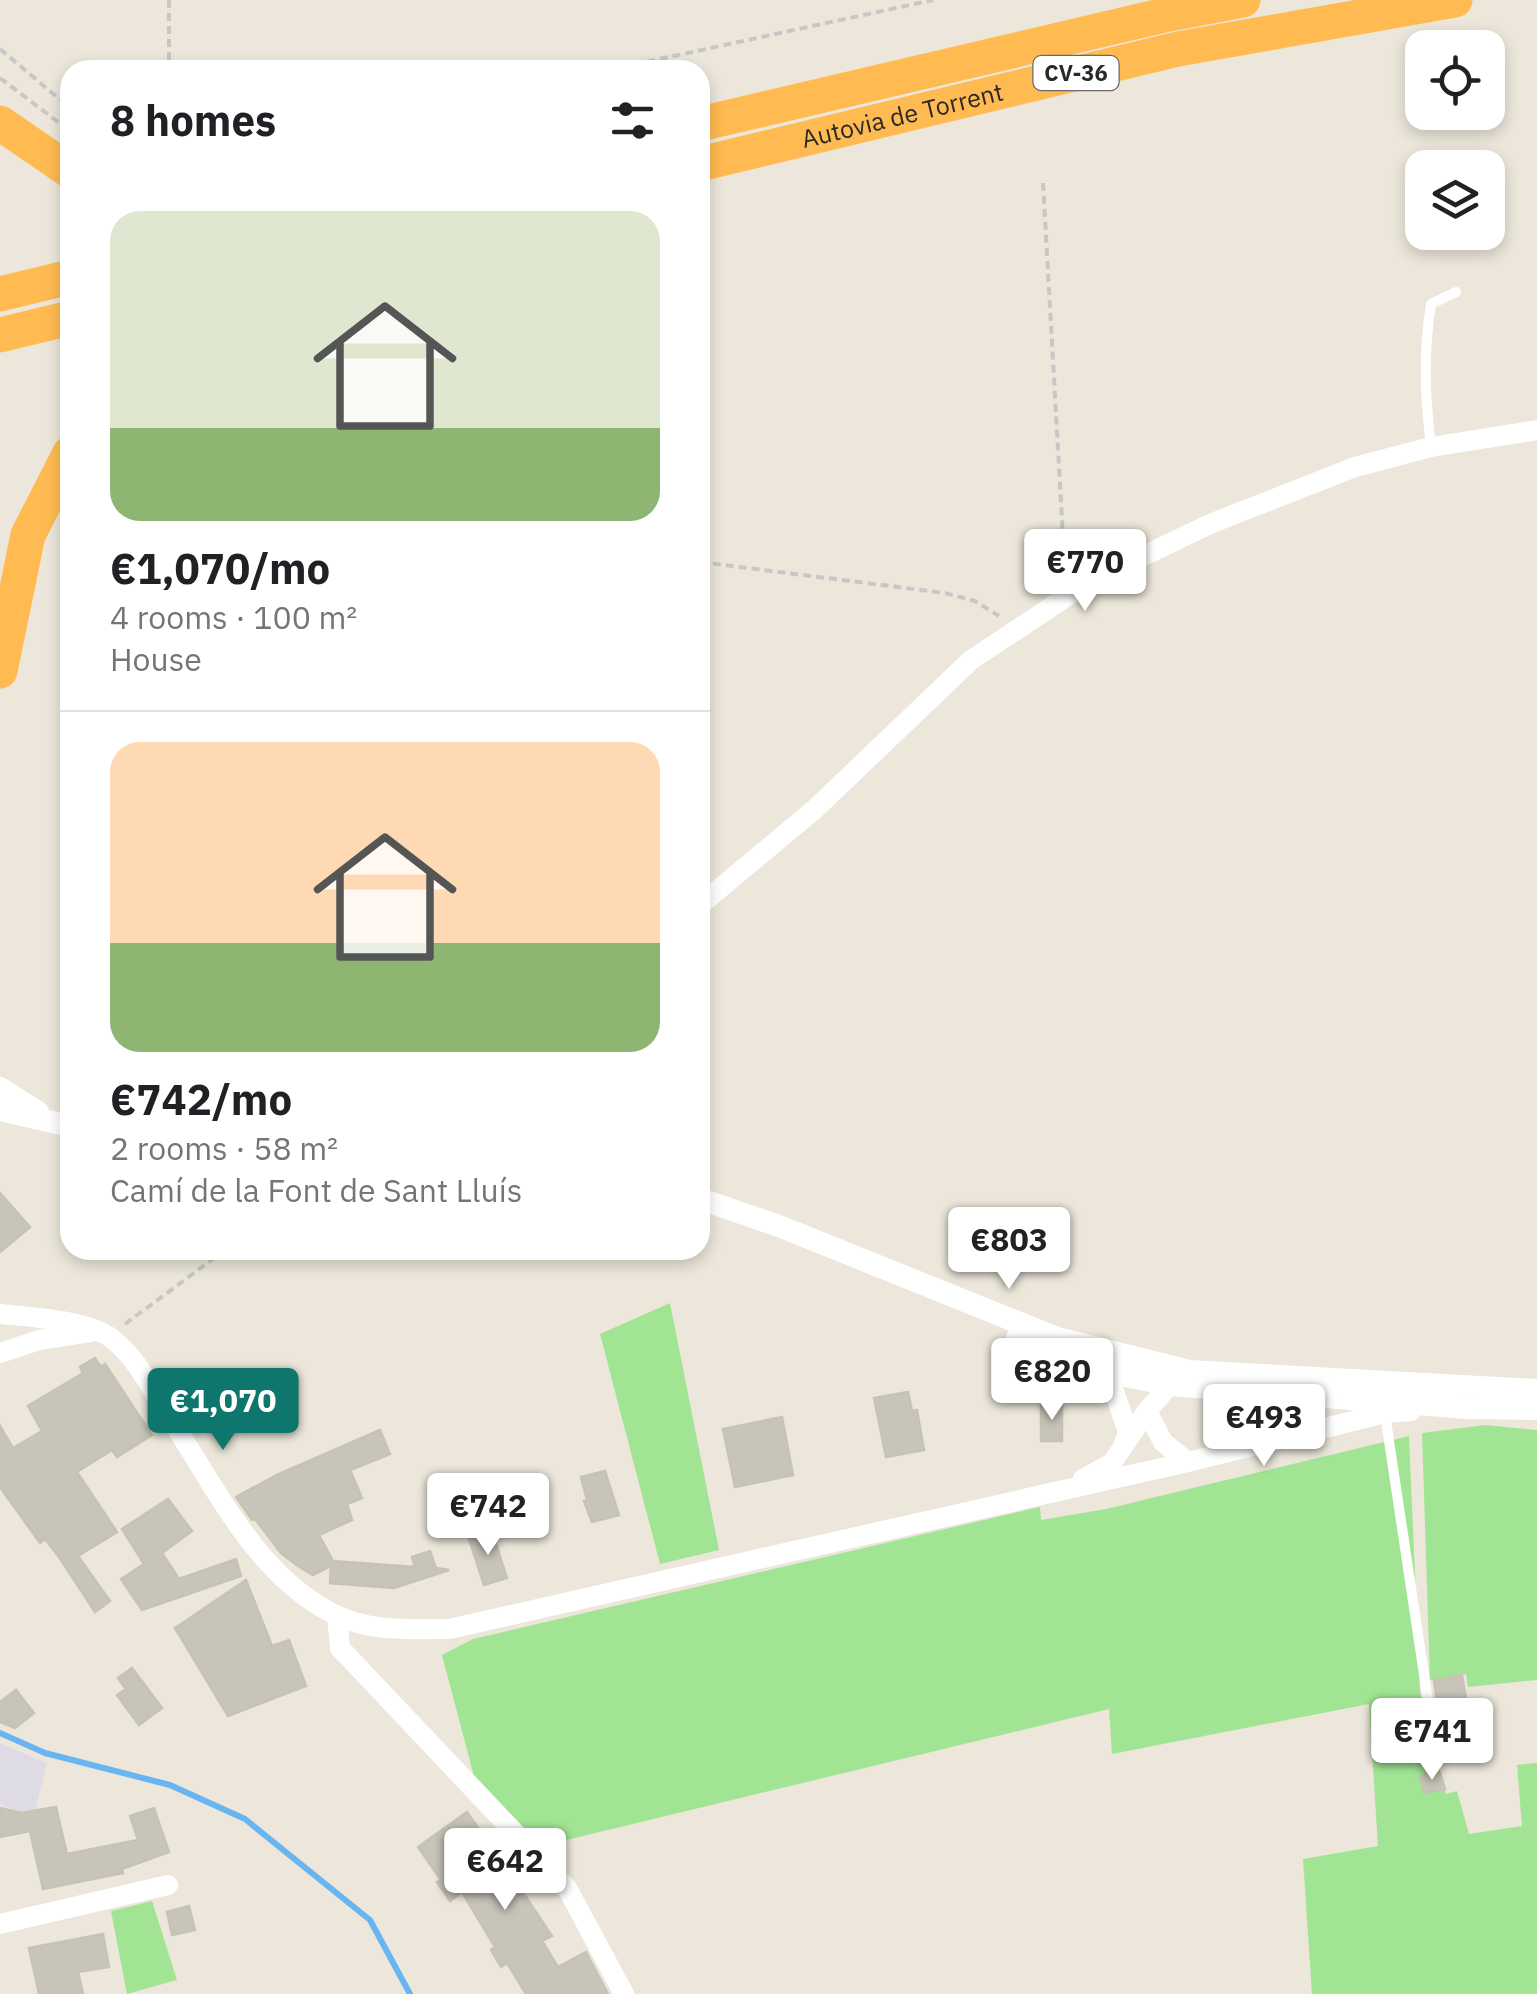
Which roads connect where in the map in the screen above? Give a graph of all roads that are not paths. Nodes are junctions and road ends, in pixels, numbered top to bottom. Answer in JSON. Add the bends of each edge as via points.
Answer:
{"nodes":[{"id":1,"x":1243,"y":0,"type":"edge"},
{"id":2,"x":1455,"y":0,"type":"edge"},
{"id":3,"x":858,"y":86,"type":"junction"},
{"id":4,"x":710,"y":106,"type":"edge"},
{"id":5,"x":710,"y":122,"type":"edge"},
{"id":6,"x":0,"y":123,"type":"edge"},
{"id":7,"x":868,"y":123,"type":"junction"},
{"id":8,"x":710,"y":162,"type":"edge"},
{"id":9,"x":60,"y":164,"type":"edge"},
{"id":10,"x":710,"y":174,"type":"edge"},
{"id":11,"x":60,"y":279,"type":"edge"},
{"id":12,"x":1456,"y":292,"type":"dead end"},
{"id":13,"x":0,"y":294,"type":"edge"},
{"id":14,"x":60,"y":320,"type":"edge"},
{"id":15,"x":0,"y":335,"type":"edge"},
{"id":16,"x":1537,"y":430,"type":"edge"},
{"id":17,"x":1432,"y":446,"type":"junction"},
{"id":18,"x":60,"y":472,"type":"edge"},
{"id":19,"x":0,"y":671,"type":"edge"},
{"id":20,"x":710,"y":896,"type":"edge"},
{"id":21,"x":0,"y":1088,"type":"edge"},
{"id":22,"x":0,"y":1110,"type":"edge"},
{"id":23,"x":60,"y":1123,"type":"edge"},
{"id":24,"x":710,"y":1202,"type":"edge"},
{"id":25,"x":820,"y":1244,"type":"junction"},
{"id":26,"x":0,"y":1314,"type":"edge"},
{"id":27,"x":102,"y":1334,"type":"junction"},
{"id":28,"x":0,"y":1353,"type":"edge"},
{"id":29,"x":1086,"y":1368,"type":"junction"},
{"id":30,"x":1179,"y":1378,"type":"junction"},
{"id":31,"x":1537,"y":1387,"type":"edge"},
{"id":32,"x":1468,"y":1397,"type":"junction"},
{"id":33,"x":1537,"y":1409,"type":"edge"},
{"id":34,"x":1147,"y":1411,"type":"junction"},
{"id":35,"x":1385,"y":1413,"type":"junction"},
{"id":36,"x":1122,"y":1448,"type":"junction"},
{"id":37,"x":1188,"y":1462,"type":"junction"},
{"id":38,"x":1054,"y":1493,"type":"junction"},
{"id":39,"x":338,"y":1616,"type":"junction"},
{"id":40,"x":1432,"y":1728,"type":"dead end"},
{"id":41,"x":168,"y":1885,"type":"dead end"},
{"id":42,"x":0,"y":1924,"type":"edge"},
{"id":43,"x":624,"y":1994,"type":"edge"}],
"edges":[{"from":1,"to":3,"type":"highway","name":"Autovia de Torrent","number":"CV-36"},
{"from":2,"to":7,"type":"highway","name":"Autovia de Torrent","number":"CV-36","via":[[1178,49]]},
{"from":3,"to":4,"type":"highway"},
{"from":3,"to":5,"type":"highway","name":"Autovia de Torrent","number":"CV-36"},
{"from":6,"to":9,"type":"highway"},
{"from":7,"to":8,"type":"highway","name":"Autovia de Torrent","number":"CV-36"},
{"from":7,"to":10,"type":"highway"},
{"from":11,"to":13,"type":"highway"},
{"from":12,"to":17,"type":"lane","via":[[1432,304],[1425,339]]},
{"from":14,"to":15,"type":"highway"},
{"from":16,"to":17,"type":"street"},
{"from":17,"to":20,"type":"street","via":[[1306,484],[1087,583],[971,660]]},
{"from":18,"to":19,"type":"highway","via":[[28,534]]},
{"from":21,"to":23,"type":"street"},
{"from":22,"to":23,"type":"street"},
{"from":24,"to":25,"type":"street"},
{"from":25,"to":29,"type":"street"},
{"from":25,"to":30,"type":"street","via":[[1057,1338]]},
{"from":26,"to":27,"type":"street","via":[[67,1321]]},
{"from":27,"to":28,"type":"street","via":[[39,1340]]},
{"from":27,"to":39,"type":"street","via":[[135,1363],[257,1551],[301,1593]]},
{"from":29,"to":30,"type":"street"},
{"from":29,"to":36,"type":"street","via":[[1114,1391],[1122,1408],[1128,1432]]},
{"from":30,"to":32,"type":"street"},
{"from":30,"to":34,"type":"street"},
{"from":31,"to":32,"type":"street"},
{"from":32,"to":33,"type":"street"},
{"from":32,"to":35,"type":"street"},
{"from":34,"to":36,"type":"street"},
{"from":34,"to":37,"type":"street","via":[[1163,1442]]},
{"from":35,"to":37,"type":"street"},
{"from":35,"to":40,"type":"lane"},
{"from":36,"to":38,"type":"street","via":[[1100,1472]]},
{"from":37,"to":38,"type":"street"},
{"from":38,"to":39,"type":"street","via":[[449,1630],[384,1628]]},
{"from":39,"to":43,"type":"street","via":[[340,1648],[567,1888]]},
{"from":41,"to":42,"type":"street"}]}
